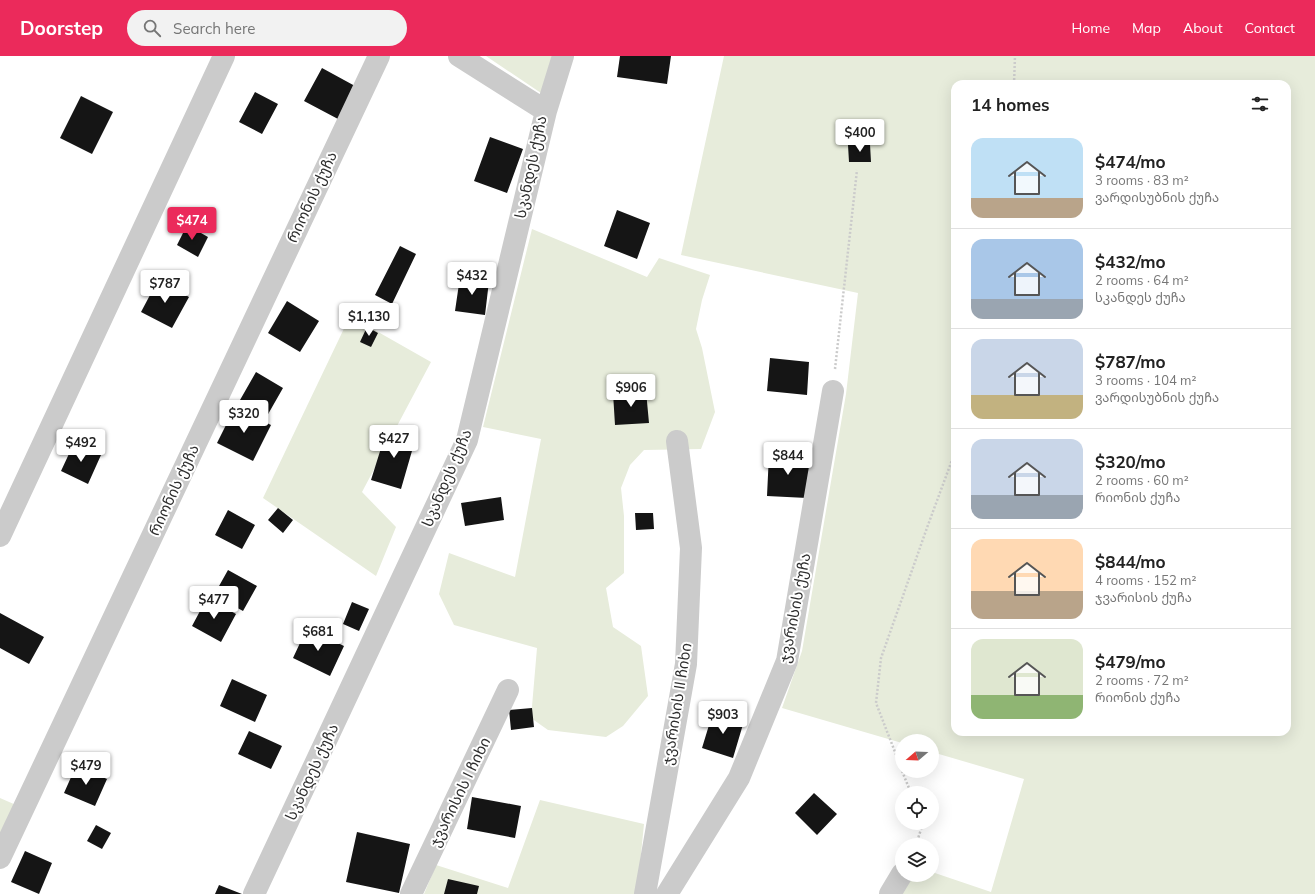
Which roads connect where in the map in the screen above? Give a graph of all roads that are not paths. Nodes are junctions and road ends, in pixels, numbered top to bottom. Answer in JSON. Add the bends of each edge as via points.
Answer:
{"nodes":[{"id":1,"x":224,"y":56,"type":"edge"},
{"id":2,"x":379,"y":56,"type":"edge"},
{"id":3,"x":459,"y":56,"type":"edge"},
{"id":4,"x":563,"y":56,"type":"edge"},
{"id":5,"x":546,"y":111,"type":"junction"},
{"id":6,"x":833,"y":391,"type":"road end"},
{"id":7,"x":677,"y":441,"type":"dead end"},
{"id":8,"x":0,"y":536,"type":"edge"},
{"id":9,"x":508,"y":690,"type":"dead end"},
{"id":10,"x":0,"y":858,"type":"edge"},
{"id":11,"x":897,"y":882,"type":"edge"},
{"id":12,"x":254,"y":894,"type":"edge"},
{"id":13,"x":411,"y":894,"type":"edge"},
{"id":14,"x":645,"y":894,"type":"edge"},
{"id":15,"x":667,"y":894,"type":"edge"},
{"id":16,"x":890,"y":894,"type":"edge"}],
"edges":[{"from":1,"to":8,"type":"street"},
{"from":2,"to":10,"type":"street","name":"რიონის ქუჩა"},
{"from":3,"to":5,"type":"street","name":"სკანდეს ქუჩა"},
{"from":4,"to":5,"type":"street"},
{"from":5,"to":12,"type":"street","name":"სკანდეს ქუჩა","via":[[467,440]]},
{"from":6,"to":15,"type":"street","name":"ჯვარისის ქუჩა","via":[[787,661],[739,778]]},
{"from":7,"to":14,"type":"street","name":"ჯვარისის II ჩიხი","via":[[691,548],[686,664]]},
{"from":9,"to":13,"type":"street","name":"ჯვარისის I ჩიხი"},
{"from":11,"to":16,"type":"street"}]}
